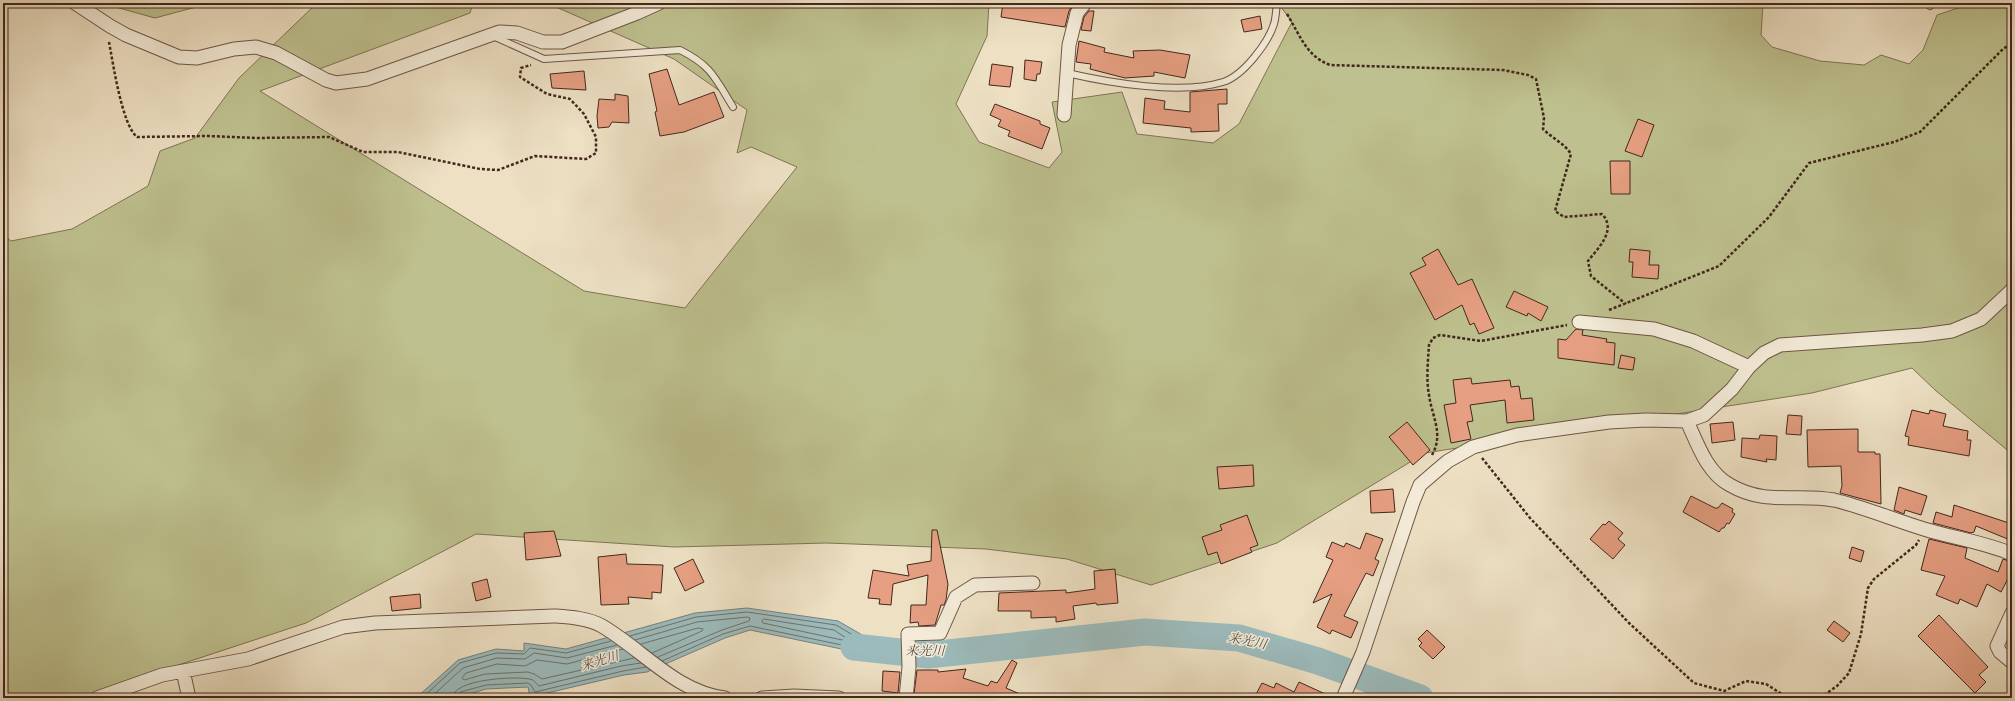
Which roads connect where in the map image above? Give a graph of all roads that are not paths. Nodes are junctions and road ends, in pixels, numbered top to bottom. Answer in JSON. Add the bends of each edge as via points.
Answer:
{"nodes":[{"id":1,"x":75,"y":3,"type":"edge"},
{"id":2,"x":659,"y":3,"type":"edge"},
{"id":3,"x":1085,"y":3,"type":"edge"},
{"id":4,"x":1277,"y":3,"type":"edge"},
{"id":5,"x":492,"y":35,"type":"junction"},
{"id":6,"x":1067,"y":73,"type":"junction"},
{"id":7,"x":733,"y":107,"type":"dead end"},
{"id":8,"x":1064,"y":115,"type":"dead end"},
{"id":9,"x":2012,"y":290,"type":"edge"},
{"id":10,"x":1579,"y":322,"type":"road end"},
{"id":11,"x":1749,"y":367,"type":"junction"},
{"id":12,"x":1687,"y":420,"type":"junction"},
{"id":13,"x":2012,"y":554,"type":"edge"},
{"id":14,"x":1033,"y":583,"type":"dead end"},
{"id":15,"x":2012,"y":613,"type":"edge"},
{"id":16,"x":2012,"y":662,"type":"edge"},
{"id":17,"x":183,"y":671,"type":"junction"},
{"id":18,"x":97,"y":698,"type":"edge"},
{"id":19,"x":189,"y":698,"type":"edge"},
{"id":20,"x":725,"y":698,"type":"edge"},
{"id":21,"x":762,"y":698,"type":"edge"},
{"id":22,"x":839,"y":698,"type":"edge"},
{"id":23,"x":906,"y":698,"type":"edge"},
{"id":24,"x":1343,"y":698,"type":"edge"}],
"edges":[{"from":1,"to":5,"type":"street","via":[[110,26],[179,56],[197,58],[234,49],[256,47],[276,53],[336,83],[367,79]]},
{"from":2,"to":5,"type":"street","via":[[562,42],[543,42],[517,33],[499,32]]},
{"from":3,"to":6,"type":"street","via":[[1077,14],[1069,45]]},
{"from":4,"to":6,"type":"lane","via":[[1274,24],[1261,48],[1240,73],[1224,82],[1193,87],[1162,87],[1100,80]]},
{"from":5,"to":7,"type":"lane","via":[[544,59],[680,50],[711,70]]},
{"from":6,"to":8,"type":"street"},
{"from":9,"to":11,"type":"street","via":[[1981,318],[1952,331],[1780,345],[1764,353]]},
{"from":10,"to":11,"type":"street","via":[[1654,329],[1693,341]]},
{"from":11,"to":12,"type":"street","via":[[1732,389],[1704,415]]},
{"from":12,"to":13,"type":"street","via":[[1699,448],[1714,471],[1729,485],[1751,495],[1776,499],[1809,497],[1835,501]]},
{"from":12,"to":24,"type":"street","via":[[1609,422],[1517,435],[1473,447],[1448,461],[1420,485],[1403,528],[1363,652]]},
{"from":14,"to":23,"type":"street","via":[[975,585],[956,596],[940,633],[908,634],[909,667]]},
{"from":15,"to":16,"type":"street","via":[[1997,646]]},
{"from":17,"to":18,"type":"street","via":[[162,675]]},
{"from":17,"to":19,"type":"street"},
{"from":17,"to":20,"type":"street","via":[[248,659],[343,627],[375,623],[554,616],[574,618],[601,626],[676,679],[708,696]]},
{"from":21,"to":22,"type":"street"}]}
